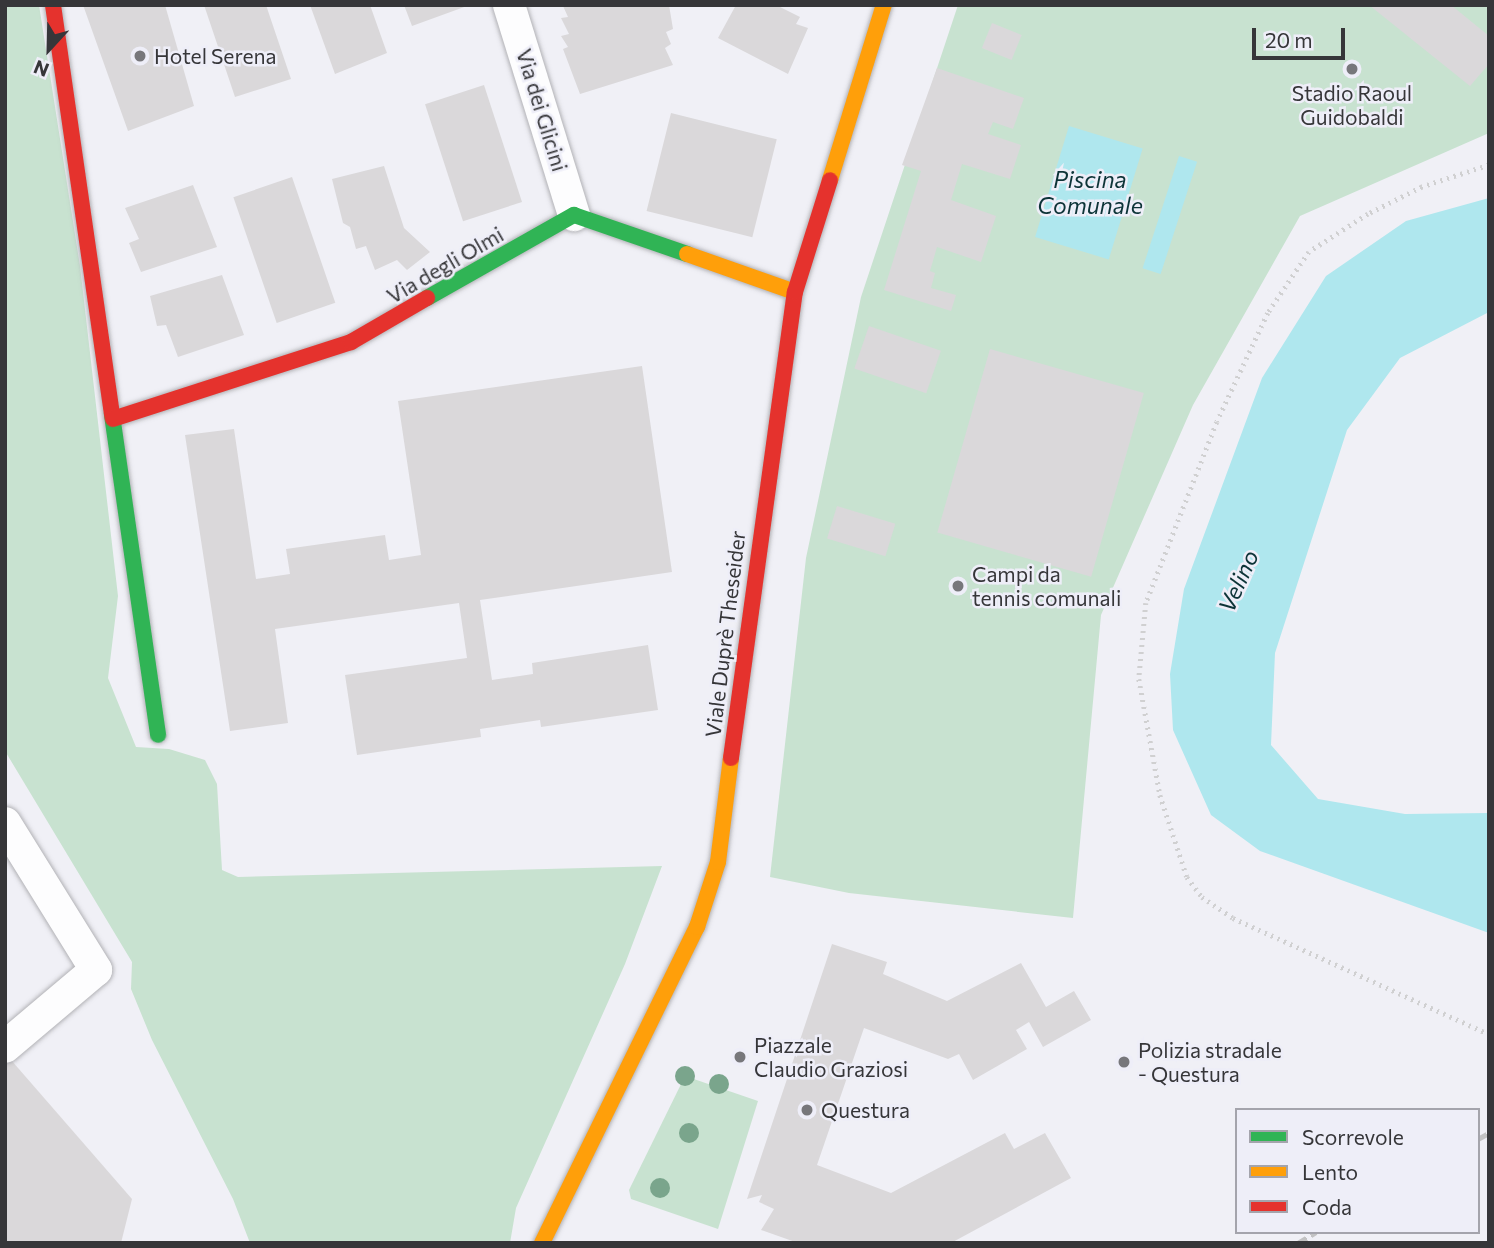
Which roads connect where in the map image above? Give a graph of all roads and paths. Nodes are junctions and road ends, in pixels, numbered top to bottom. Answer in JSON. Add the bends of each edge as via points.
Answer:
{"nodes":[{"id":1,"x":54,"y":5,"type":"edge"},
{"id":2,"x":509,"y":5,"type":"edge"},
{"id":3,"x":884,"y":5,"type":"edge"},
{"id":4,"x":1489,"y":165,"type":"edge"},
{"id":5,"x":574,"y":215,"type":"junction"},
{"id":6,"x":796,"y":292,"type":"junction"},
{"id":7,"x":113,"y":419,"type":"junction"},
{"id":8,"x":158,"y":735,"type":"dead end"},
{"id":9,"x":5,"y":823,"type":"edge"},
{"id":10,"x":1489,"y":1034,"type":"edge"},
{"id":11,"x":5,"y":1047,"type":"edge"},
{"id":12,"x":542,"y":1243,"type":"edge"}],
"edges":[{"from":1,"to":7,"type":"street"},
{"from":2,"to":5,"type":"street","name":"Via dei Glicini"},
{"from":3,"to":6,"type":"street","name":"Viale Duprè Theseider"},
{"from":4,"to":10,"type":"path","via":[[1422,187],[1368,214],[1309,252],[1268,313],[1217,422],[1146,603],[1139,679],[1160,795],[1187,877],[1202,897],[1233,918]]},
{"from":5,"to":6,"type":"street"},
{"from":5,"to":7,"type":"street","name":"Via degli Olmi","via":[[351,342]]},
{"from":6,"to":12,"type":"street","name":"Viale Duprè Theseider","via":[[754,563],[718,862],[697,927]]},
{"from":7,"to":8,"type":"street"},
{"from":9,"to":11,"type":"street","via":[[96,970]]}]}
